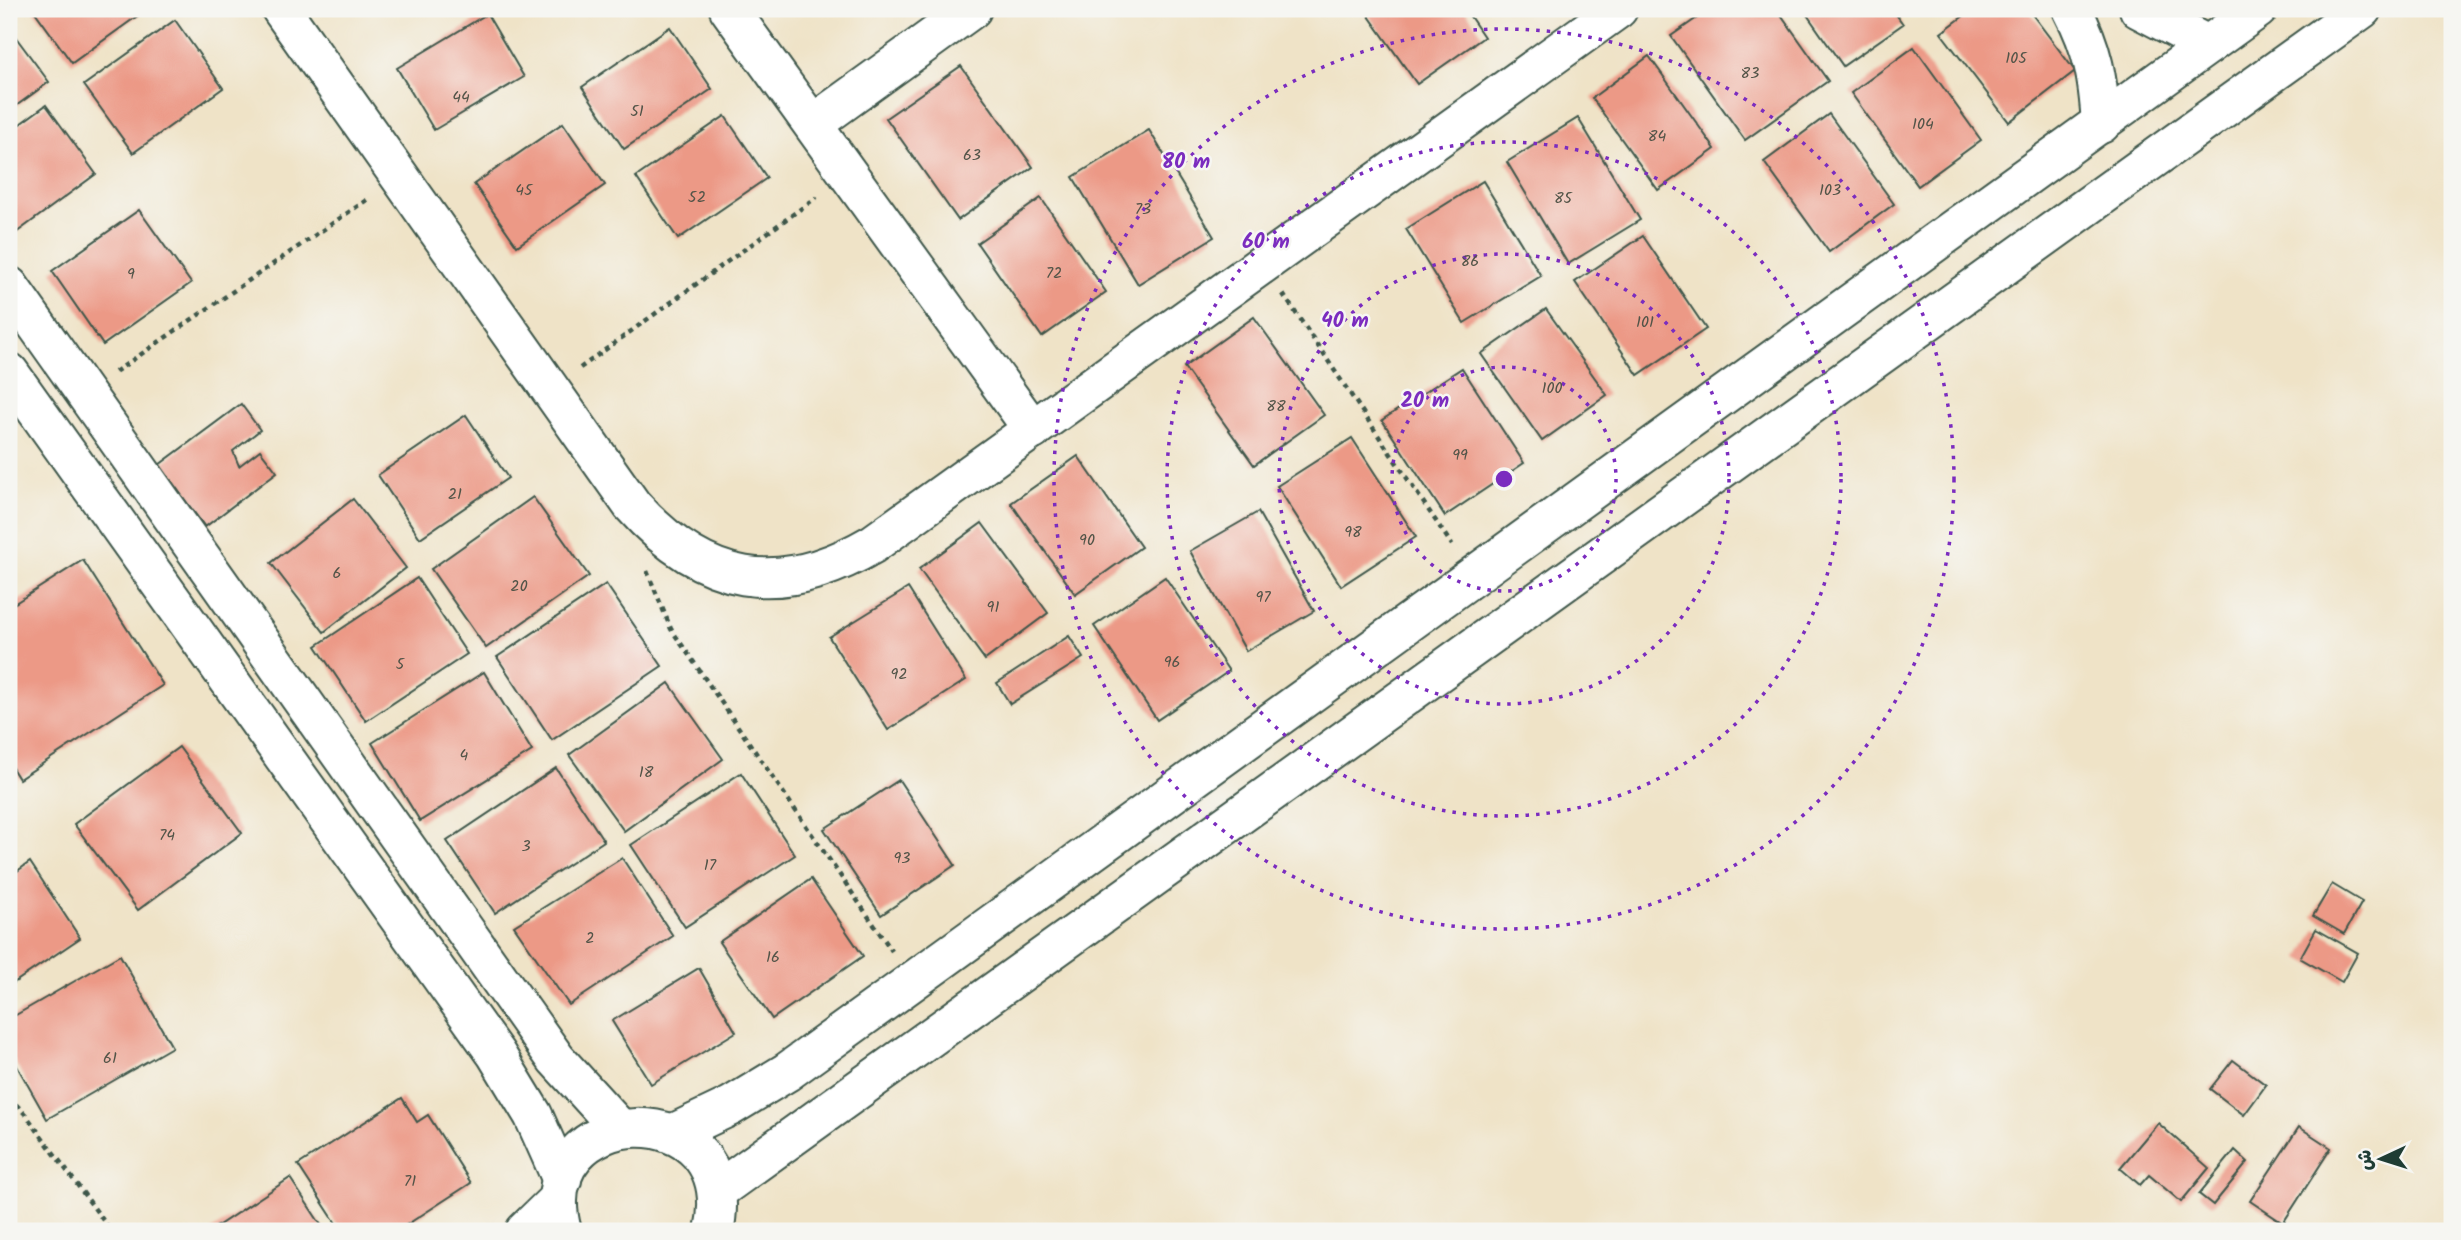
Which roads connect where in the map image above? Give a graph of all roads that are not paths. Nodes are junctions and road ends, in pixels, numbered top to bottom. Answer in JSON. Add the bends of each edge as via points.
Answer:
{"nodes":[{"id":1,"x":281,"y":9,"type":"edge"},
{"id":2,"x":730,"y":9,"type":"edge"},
{"id":3,"x":972,"y":9,"type":"edge"},
{"id":4,"x":1618,"y":9,"type":"edge"},
{"id":5,"x":2072,"y":9,"type":"edge"},
{"id":6,"x":2139,"y":9,"type":"edge"},
{"id":7,"x":2259,"y":9,"type":"edge"},
{"id":8,"x":2362,"y":9,"type":"edge"},
{"id":9,"x":2208,"y":45,"type":"junction"},
{"id":10,"x":813,"y":124,"type":"junction"},
{"id":11,"x":2101,"y":124,"type":"junction"},
{"id":12,"x":9,"y":286,"type":"edge"},
{"id":13,"x":9,"y":372,"type":"edge"},
{"id":14,"x":1033,"y":430,"type":"junction"},
{"id":15,"x":1472,"y":576,"type":"junction"},
{"id":16,"x":1506,"y":626,"type":"junction"},
{"id":17,"x":619,"y":1128,"type":"junction"},
{"id":18,"x":672,"y":1134,"type":"junction"},
{"id":19,"x":717,"y":1191,"type":"junction"},
{"id":20,"x":561,"y":1203,"type":"edge"},
{"id":21,"x":525,"y":1231,"type":"edge"},
{"id":22,"x":714,"y":1231,"type":"edge"}],
"edges":[{"from":1,"to":14,"type":"street","via":[[632,505],[658,534],[689,557],[725,572],[763,578],[803,575],[839,564]]},
{"from":2,"to":10,"type":"street"},
{"from":3,"to":10,"type":"street"},
{"from":4,"to":14,"type":"street"},
{"from":5,"to":11,"type":"street","via":[[2092,54]]},
{"from":6,"to":9,"type":"street"},
{"from":7,"to":9,"type":"street"},
{"from":8,"to":16,"type":"street"},
{"from":9,"to":11,"type":"street"},
{"from":10,"to":14,"type":"street"},
{"from":11,"to":15,"type":"street"},
{"from":12,"to":17,"type":"street","via":[[556,1059]]},
{"from":13,"to":20,"type":"street","via":[[496,1054],[533,1115]]},
{"from":15,"to":16,"type":"street"},
{"from":15,"to":18,"type":"street","via":[[778,1078]]},
{"from":16,"to":19,"type":"street"},
{"from":17,"to":18,"type":"street","via":[[637,1126]]},
{"from":17,"to":20,"type":"street","via":[[600,1135],[571,1162]]},
{"from":18,"to":19,"type":"street","via":[[692,1147],[708,1167]]},
{"from":19,"to":22,"type":"street"},
{"from":20,"to":21,"type":"street"}]}
